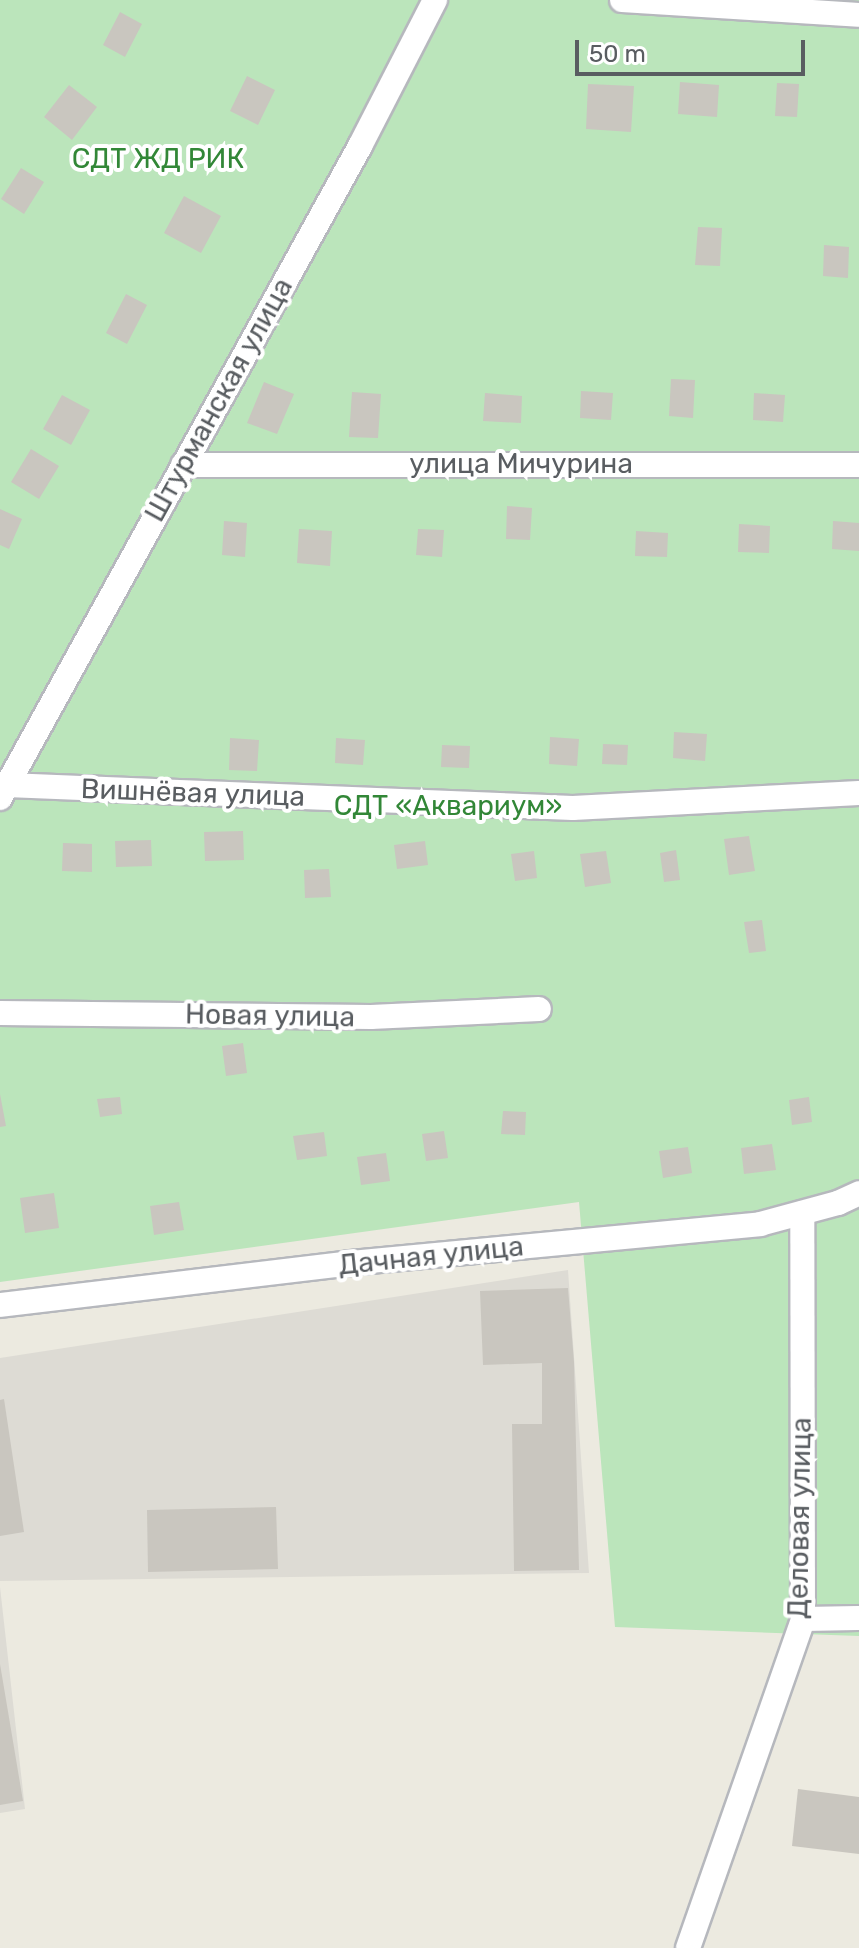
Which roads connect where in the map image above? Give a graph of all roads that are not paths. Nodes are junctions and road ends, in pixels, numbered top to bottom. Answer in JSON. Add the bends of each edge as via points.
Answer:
{"nodes":[{"id":1,"x":435,"y":0,"type":"edge"},
{"id":2,"x":622,"y":0,"type":"edge"},
{"id":3,"x":859,"y":15,"type":"edge"},
{"id":4,"x":183,"y":465,"type":"junction"},
{"id":5,"x":859,"y":465,"type":"edge"},
{"id":6,"x":4,"y":792,"type":"edge"},
{"id":7,"x":859,"y":793,"type":"edge"},
{"id":8,"x":539,"y":1009,"type":"dead end"},
{"id":9,"x":0,"y":1013,"type":"edge"},
{"id":10,"x":859,"y":1193,"type":"edge"},
{"id":11,"x":802,"y":1213,"type":"junction"},
{"id":12,"x":0,"y":1305,"type":"edge"},
{"id":13,"x":859,"y":1618,"type":"edge"},
{"id":14,"x":803,"y":1619,"type":"junction"},
{"id":15,"x":688,"y":1948,"type":"edge"}],
"edges":[{"from":1,"to":4,"type":"street","name":"Штурманская улица"},
{"from":2,"to":3,"type":"street"},
{"from":4,"to":5,"type":"street","name":"улица Мичурина"},
{"from":4,"to":6,"type":"street","name":"Штурманская улица"},
{"from":6,"to":7,"type":"street","name":"Вишнёвая улица","via":[[573,808]]},
{"from":8,"to":9,"type":"street","name":"Новая улица","via":[[371,1017]]},
{"from":10,"to":11,"type":"street","name":"Дачная улица"},
{"from":11,"to":12,"type":"street","name":"Дачная улица","via":[[760,1224],[350,1263]]},
{"from":11,"to":14,"type":"street","name":"Деловая улица"},
{"from":13,"to":14,"type":"street"},
{"from":14,"to":15,"type":"street","name":"Деловая улица"}]}
